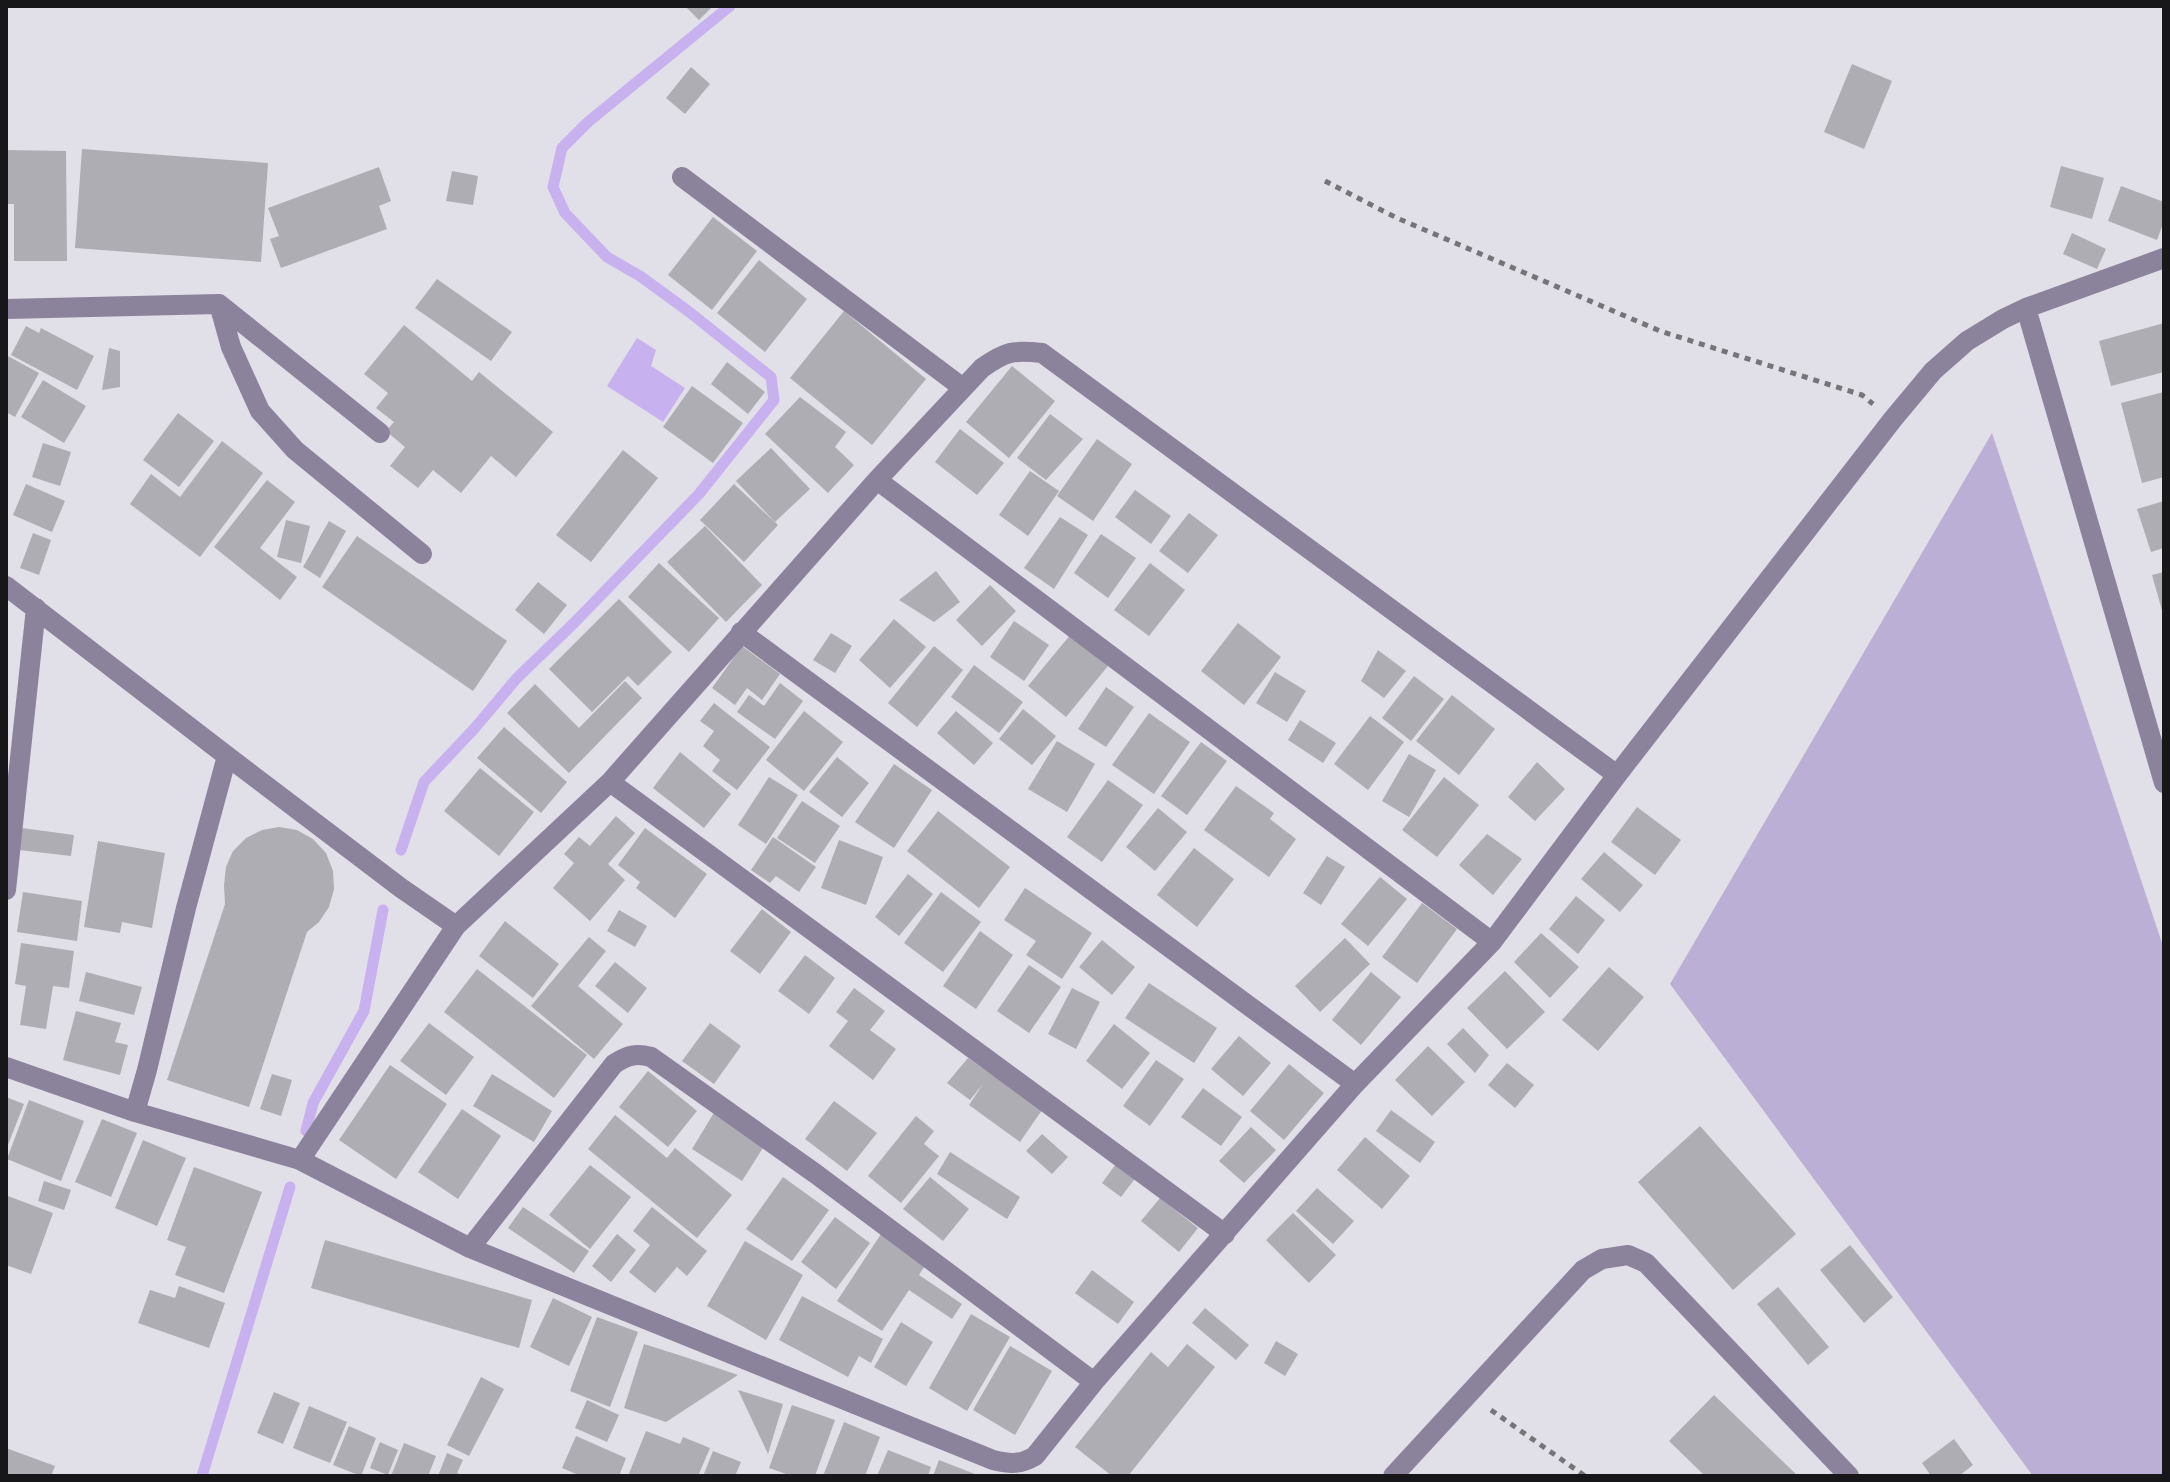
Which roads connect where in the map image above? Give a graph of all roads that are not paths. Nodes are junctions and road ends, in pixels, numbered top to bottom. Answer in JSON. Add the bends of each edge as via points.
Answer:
{"nodes":[{"id":1,"x":682,"y":177,"type":"dead end"},
{"id":2,"x":2164,"y":258,"type":"edge"},
{"id":3,"x":219,"y":304,"type":"junction"},
{"id":4,"x":2026,"y":308,"type":"junction"},
{"id":5,"x":6,"y":309,"type":"edge"},
{"id":6,"x":963,"y":388,"type":"junction"},
{"id":7,"x":380,"y":433,"type":"dead end"},
{"id":8,"x":877,"y":480,"type":"junction"},
{"id":9,"x":422,"y":554,"type":"dead end"},
{"id":10,"x":6,"y":586,"type":"edge"},
{"id":11,"x":36,"y":608,"type":"junction"},
{"id":12,"x":741,"y":632,"type":"junction"},
{"id":13,"x":227,"y":756,"type":"junction"},
{"id":14,"x":1617,"y":775,"type":"junction"},
{"id":15,"x":610,"y":782,"type":"junction"},
{"id":16,"x":2164,"y":783,"type":"edge"},
{"id":17,"x":6,"y":890,"type":"edge"},
{"id":18,"x":456,"y":926,"type":"junction"},
{"id":19,"x":1492,"y":942,"type":"junction"},
{"id":20,"x":6,"y":1067,"type":"edge"},
{"id":21,"x":1355,"y":1084,"type":"junction"},
{"id":22,"x":135,"y":1112,"type":"junction"},
{"id":23,"x":300,"y":1160,"type":"junction"},
{"id":24,"x":1225,"y":1234,"type":"junction"},
{"id":25,"x":470,"y":1248,"type":"junction"},
{"id":26,"x":1094,"y":1382,"type":"junction"},
{"id":27,"x":1393,"y":1476,"type":"edge"},
{"id":28,"x":1849,"y":1476,"type":"edge"}],
"edges":[{"from":1,"to":6,"type":"street"},
{"from":2,"to":4,"type":"street"},
{"from":3,"to":5,"type":"street"},
{"from":3,"to":7,"type":"street"},
{"from":3,"to":9,"type":"street","via":[[231,347],[260,411],[295,450]]},
{"from":4,"to":14,"type":"street","via":[[1967,341],[1933,371]]},
{"from":4,"to":16,"type":"street"},
{"from":6,"to":8,"type":"street"},
{"from":6,"to":14,"type":"street","via":[[1001,354],[1042,353]]},
{"from":8,"to":12,"type":"street"},
{"from":8,"to":19,"type":"street"},
{"from":10,"to":11,"type":"street"},
{"from":11,"to":13,"type":"street"},
{"from":11,"to":17,"type":"street"},
{"from":12,"to":15,"type":"street"},
{"from":12,"to":21,"type":"street"},
{"from":13,"to":18,"type":"street"},
{"from":13,"to":22,"type":"street"},
{"from":14,"to":19,"type":"street"},
{"from":15,"to":18,"type":"street"},
{"from":15,"to":24,"type":"street"},
{"from":18,"to":23,"type":"street"},
{"from":19,"to":21,"type":"street"},
{"from":20,"to":22,"type":"street"},
{"from":21,"to":24,"type":"street"},
{"from":22,"to":23,"type":"street"},
{"from":23,"to":25,"type":"street"},
{"from":24,"to":26,"type":"street"},
{"from":25,"to":26,"type":"street","via":[[1010,1464],[1035,1456]]},
{"from":25,"to":26,"type":"street","via":[[614,1064],[638,1053],[651,1057],[816,1174]]},
{"from":27,"to":28,"type":"street","via":[[1583,1270],[1602,1259],[1628,1255],[1646,1263]]}]}
